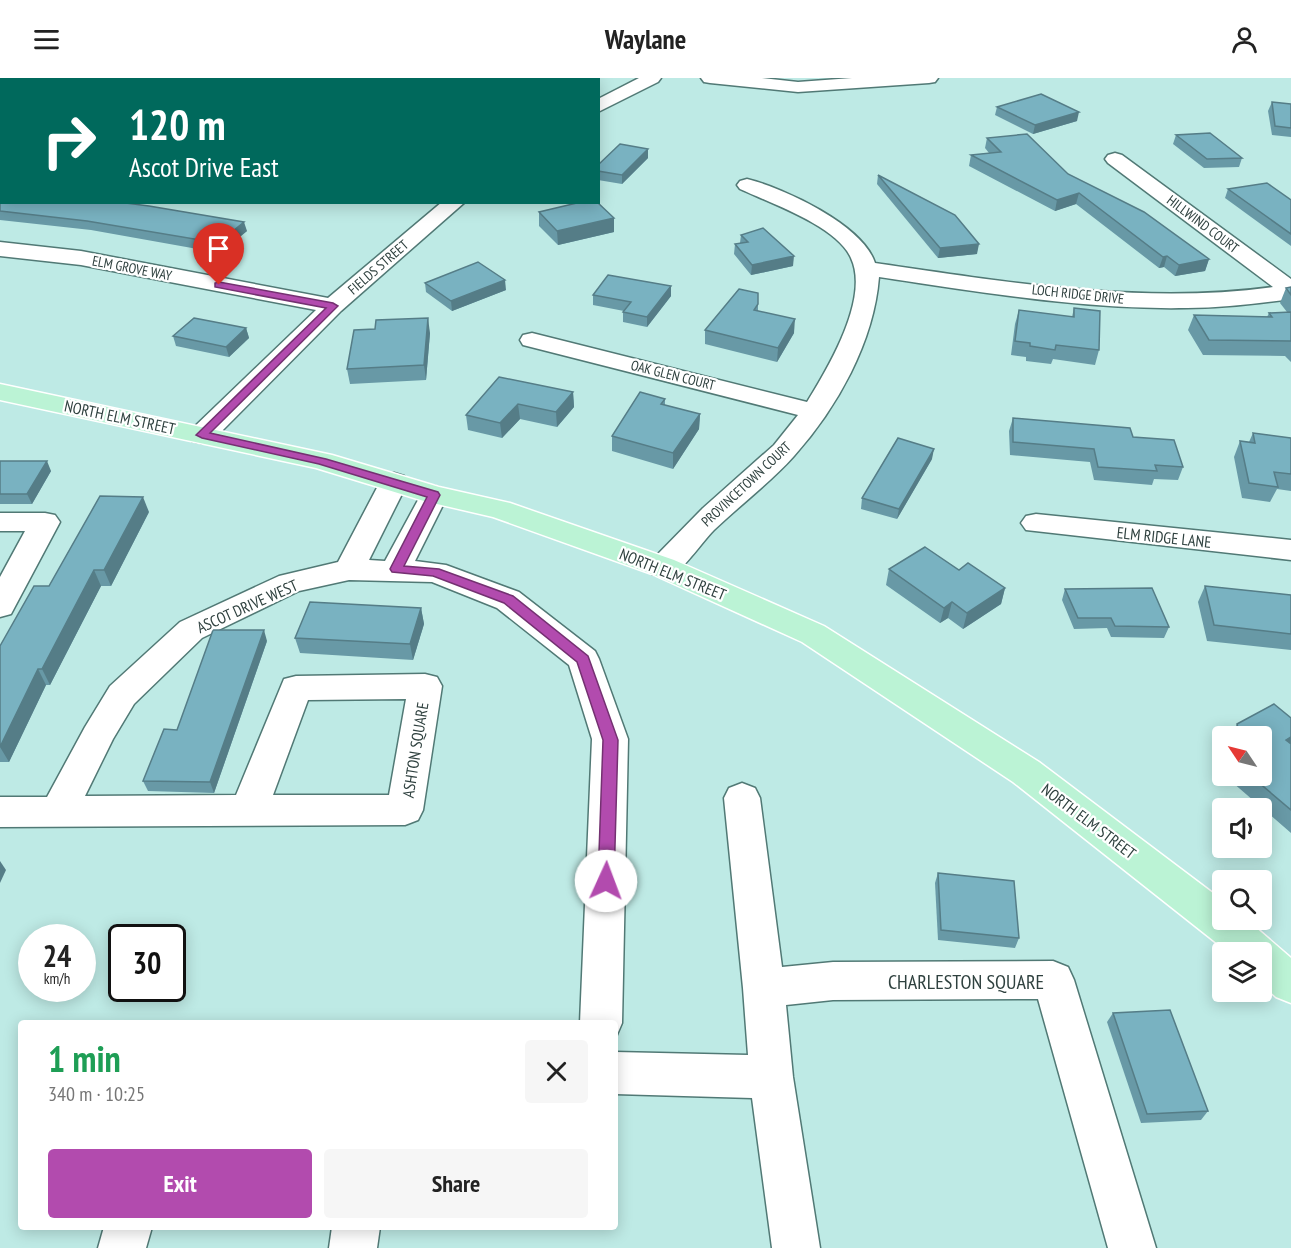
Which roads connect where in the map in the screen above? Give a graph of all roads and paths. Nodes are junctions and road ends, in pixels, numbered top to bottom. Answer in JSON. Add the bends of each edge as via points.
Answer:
{"nodes":[{"id":1,"x":652,"y":78,"type":"edge"},
{"id":2,"x":710,"y":78,"type":"edge"},
{"id":3,"x":928,"y":78,"type":"edge"},
{"id":4,"x":600,"y":106,"type":"edge"},
{"id":5,"x":1115,"y":159,"type":"dead end"},
{"id":6,"x":747,"y":185,"type":"dead end"},
{"id":7,"x":453,"y":204,"type":"edge"},
{"id":8,"x":0,"y":249,"type":"edge"},
{"id":9,"x":867,"y":269,"type":"junction"},
{"id":10,"x":1291,"y":291,"type":"edge"},
{"id":11,"x":333,"y":306,"type":"junction"},
{"id":12,"x":532,"y":340,"type":"dead end"},
{"id":13,"x":0,"y":392,"type":"edge"},
{"id":14,"x":813,"y":411,"type":"junction"},
{"id":15,"x":202,"y":435,"type":"junction"},
{"id":16,"x":394,"y":483,"type":"junction"},
{"id":17,"x":434,"y":495,"type":"junction"},
{"id":18,"x":0,"y":522,"type":"edge"},
{"id":19,"x":1036,"y":523,"type":"dead end"},
{"id":20,"x":1291,"y":550,"type":"edge"},
{"id":21,"x":663,"y":567,"type":"junction"},
{"id":22,"x":396,"y":569,"type":"junction"},
{"id":23,"x":349,"y":570,"type":"junction"},
{"id":24,"x":0,"y":606,"type":"edge"},
{"id":25,"x":742,"y":798,"type":"dead end"},
{"id":26,"x":249,"y":810,"type":"junction"},
{"id":27,"x":58,"y":811,"type":"junction"},
{"id":28,"x":0,"y":812,"type":"edge"},
{"id":29,"x":1245,"y":942,"type":"edge"},
{"id":30,"x":1272,"y":967,"type":"edge"},
{"id":31,"x":1291,"y":984,"type":"edge"},
{"id":32,"x":764,"y":988,"type":"junction"},
{"id":33,"x":601,"y":1020,"type":"edge"},
{"id":34,"x":618,"y":1073,"type":"edge"},
{"id":35,"x":771,"y":1077,"type":"junction"},
{"id":36,"x":127,"y":1230,"type":"edge"},
{"id":37,"x":356,"y":1230,"type":"edge"},
{"id":38,"x":122,"y":1248,"type":"edge"},
{"id":39,"x":353,"y":1248,"type":"edge"},
{"id":40,"x":796,"y":1248,"type":"edge"},
{"id":41,"x":1132,"y":1248,"type":"edge"}],
"edges":[{"from":1,"to":4,"type":"street"},
{"from":2,"to":3,"type":"street","via":[[798,87]]},
{"from":5,"to":10,"type":"street","name":"HILLWIND COURT"},
{"from":6,"to":9,"type":"street","via":[[841,233],[862,256]]},
{"from":7,"to":11,"type":"street","name":"FIELDS STREET"},
{"from":8,"to":11,"type":"street","name":"ELM GROVE WAY","via":[[81,258]]},
{"from":9,"to":10,"type":"street","name":"LOCH RIDGE DRIVE","via":[[1134,300],[1260,298]]},
{"from":9,"to":14,"type":"street","name":"PROVINCETOWN COURT","via":[[865,306],[848,354]]},
{"from":11,"to":15,"type":"street","name":"FIELDS STREET"},
{"from":12,"to":14,"type":"street","name":"OAK GLEN COURT"},
{"from":13,"to":15,"type":"main road","name":"NORTH ELM STREET"},
{"from":14,"to":21,"type":"street","name":"PROVINCETOWN COURT","via":[[786,449],[702,524]]},
{"from":15,"to":16,"type":"main road","name":"NORTH ELM STREET","via":[[322,461]]},
{"from":16,"to":17,"type":"main road","name":"NORTH ELM STREET"},
{"from":16,"to":23,"type":"street"},
{"from":17,"to":21,"type":"main road","name":"NORTH ELM STREET","via":[[500,509]]},
{"from":17,"to":22,"type":"street"},
{"from":18,"to":24,"type":"street","via":[[45,522]]},
{"from":19,"to":20,"type":"street","name":"ELM RIDGE LANE"},
{"from":21,"to":29,"type":"main road","name":"NORTH ELM STREET","via":[[813,634],[1016,766]]},
{"from":22,"to":23,"type":"street","name":"ASCOT DRIVE WEST"},
{"from":22,"to":33,"type":"street","name":"ASCOT DRIVE WEST","via":[[435,572],[508,600],[583,659],[610,740]]},
{"from":23,"to":27,"type":"street","name":"ASCOT DRIVE WEST","via":[[290,583],[191,630],[122,695]]},
{"from":25,"to":32,"type":"street"},
{"from":26,"to":26,"type":"street","name":"ASHTON SQUARE","via":[[296,688],[425,686],[405,810]]},
{"from":26,"to":27,"type":"street","name":"ASHTON SQUARE"},
{"from":27,"to":28,"type":"street","name":"ASHTON SQUARE"},
{"from":30,"to":31,"type":"main road"},
{"from":32,"to":35,"type":"street"},
{"from":32,"to":41,"type":"street","name":"CHARLESTON SQUARE","via":[[832,981],[1053,980]]},
{"from":34,"to":35,"type":"street"},
{"from":35,"to":40,"type":"street"},
{"from":36,"to":38,"type":"street"},
{"from":37,"to":39,"type":"street"}]}
